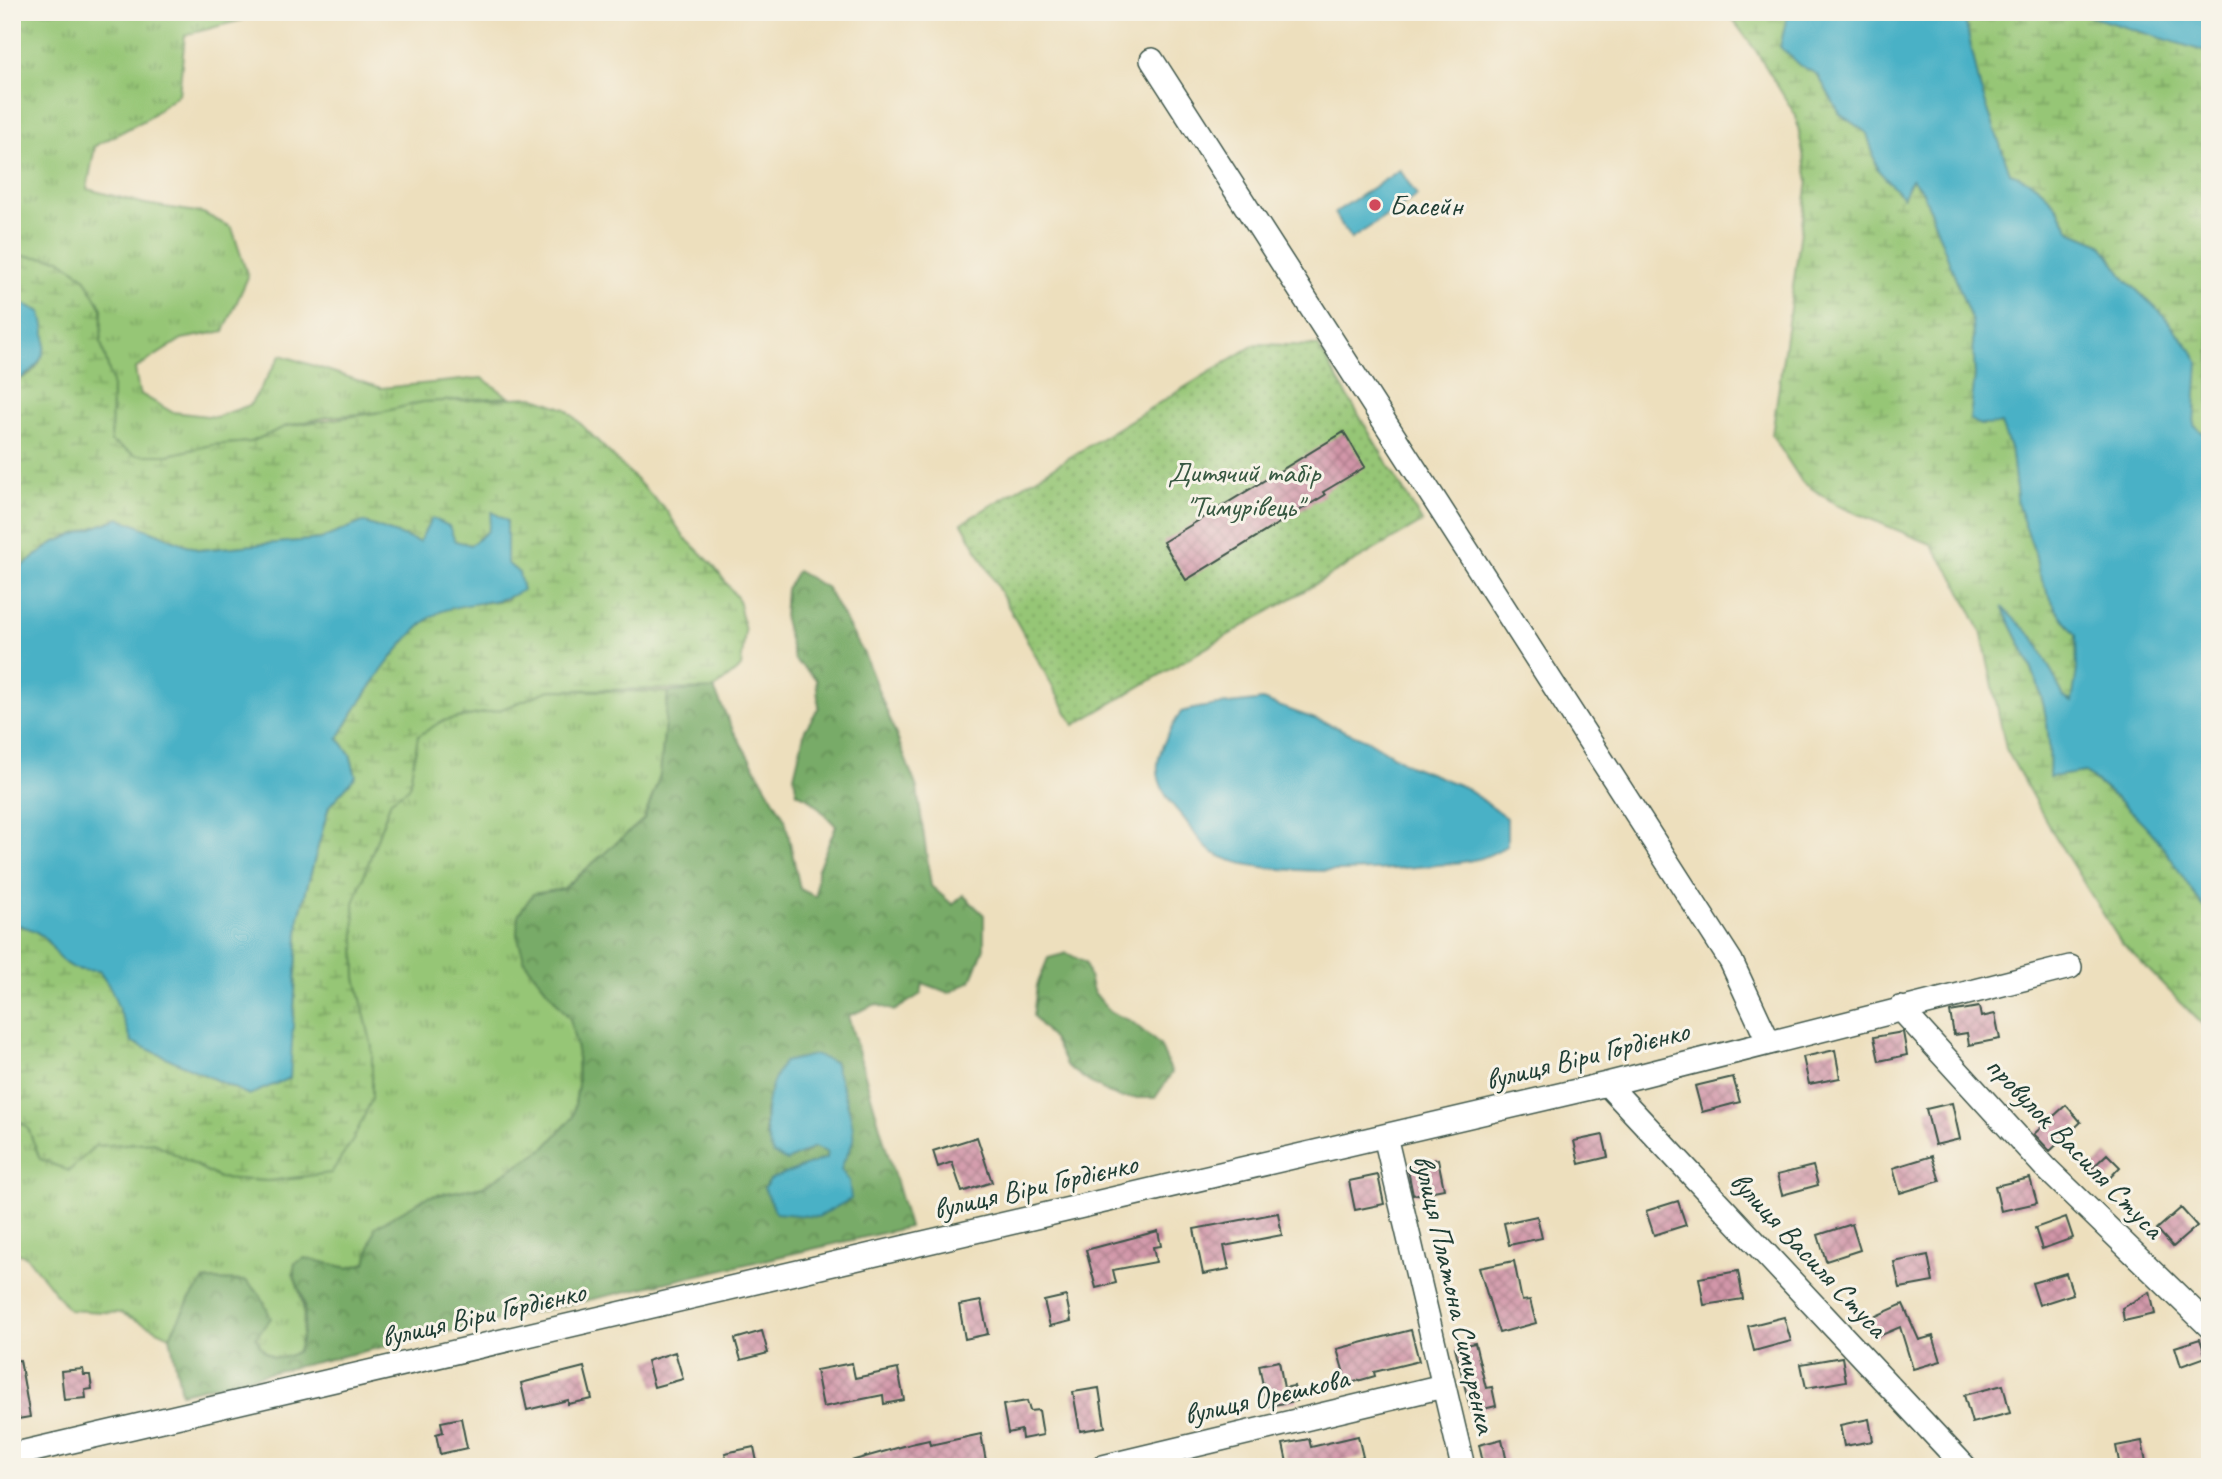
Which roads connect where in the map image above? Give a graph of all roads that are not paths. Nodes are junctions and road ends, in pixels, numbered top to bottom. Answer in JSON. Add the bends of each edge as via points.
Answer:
{"nodes":[{"id":1,"x":1152,"y":60,"type":"dead end"},
{"id":2,"x":2070,"y":967,"type":"dead end"},
{"id":3,"x":1900,"y":1008,"type":"junction"},
{"id":4,"x":1769,"y":1043,"type":"junction"},
{"id":5,"x":1607,"y":1084,"type":"junction"},
{"id":6,"x":1385,"y":1136,"type":"junction"},
{"id":7,"x":2210,"y":1326,"type":"edge"},
{"id":8,"x":1443,"y":1386,"type":"junction"},
{"id":9,"x":12,"y":1455,"type":"edge"},
{"id":10,"x":1103,"y":1467,"type":"edge"},
{"id":11,"x":1463,"y":1467,"type":"edge"},
{"id":12,"x":1965,"y":1467,"type":"edge"}],
"edges":[{"from":1,"to":4,"type":"street","via":[[1731,961]]},
{"from":2,"to":3,"type":"street","name":"вулиця Віри Гордієнко"},
{"from":3,"to":4,"type":"street","name":"вулиця Віри Гордієнко"},
{"from":3,"to":7,"type":"street","name":"провулок Василя Стуса","via":[[2045,1167]]},
{"from":4,"to":5,"type":"street","name":"вулиця Віри Гордієнко"},
{"from":5,"to":6,"type":"street","name":"вулиця Віри Гордієнко"},
{"from":5,"to":12,"type":"street","name":"вулиця Василя Стуса"},
{"from":6,"to":8,"type":"street","name":"вулиця Платона Симиренка"},
{"from":6,"to":9,"type":"street","name":"вулиця Віри Гордієнко"},
{"from":8,"to":10,"type":"street","name":"вулиця Орєшкова"},
{"from":8,"to":11,"type":"street","name":"вулиця Платона Симиренка"}]}
